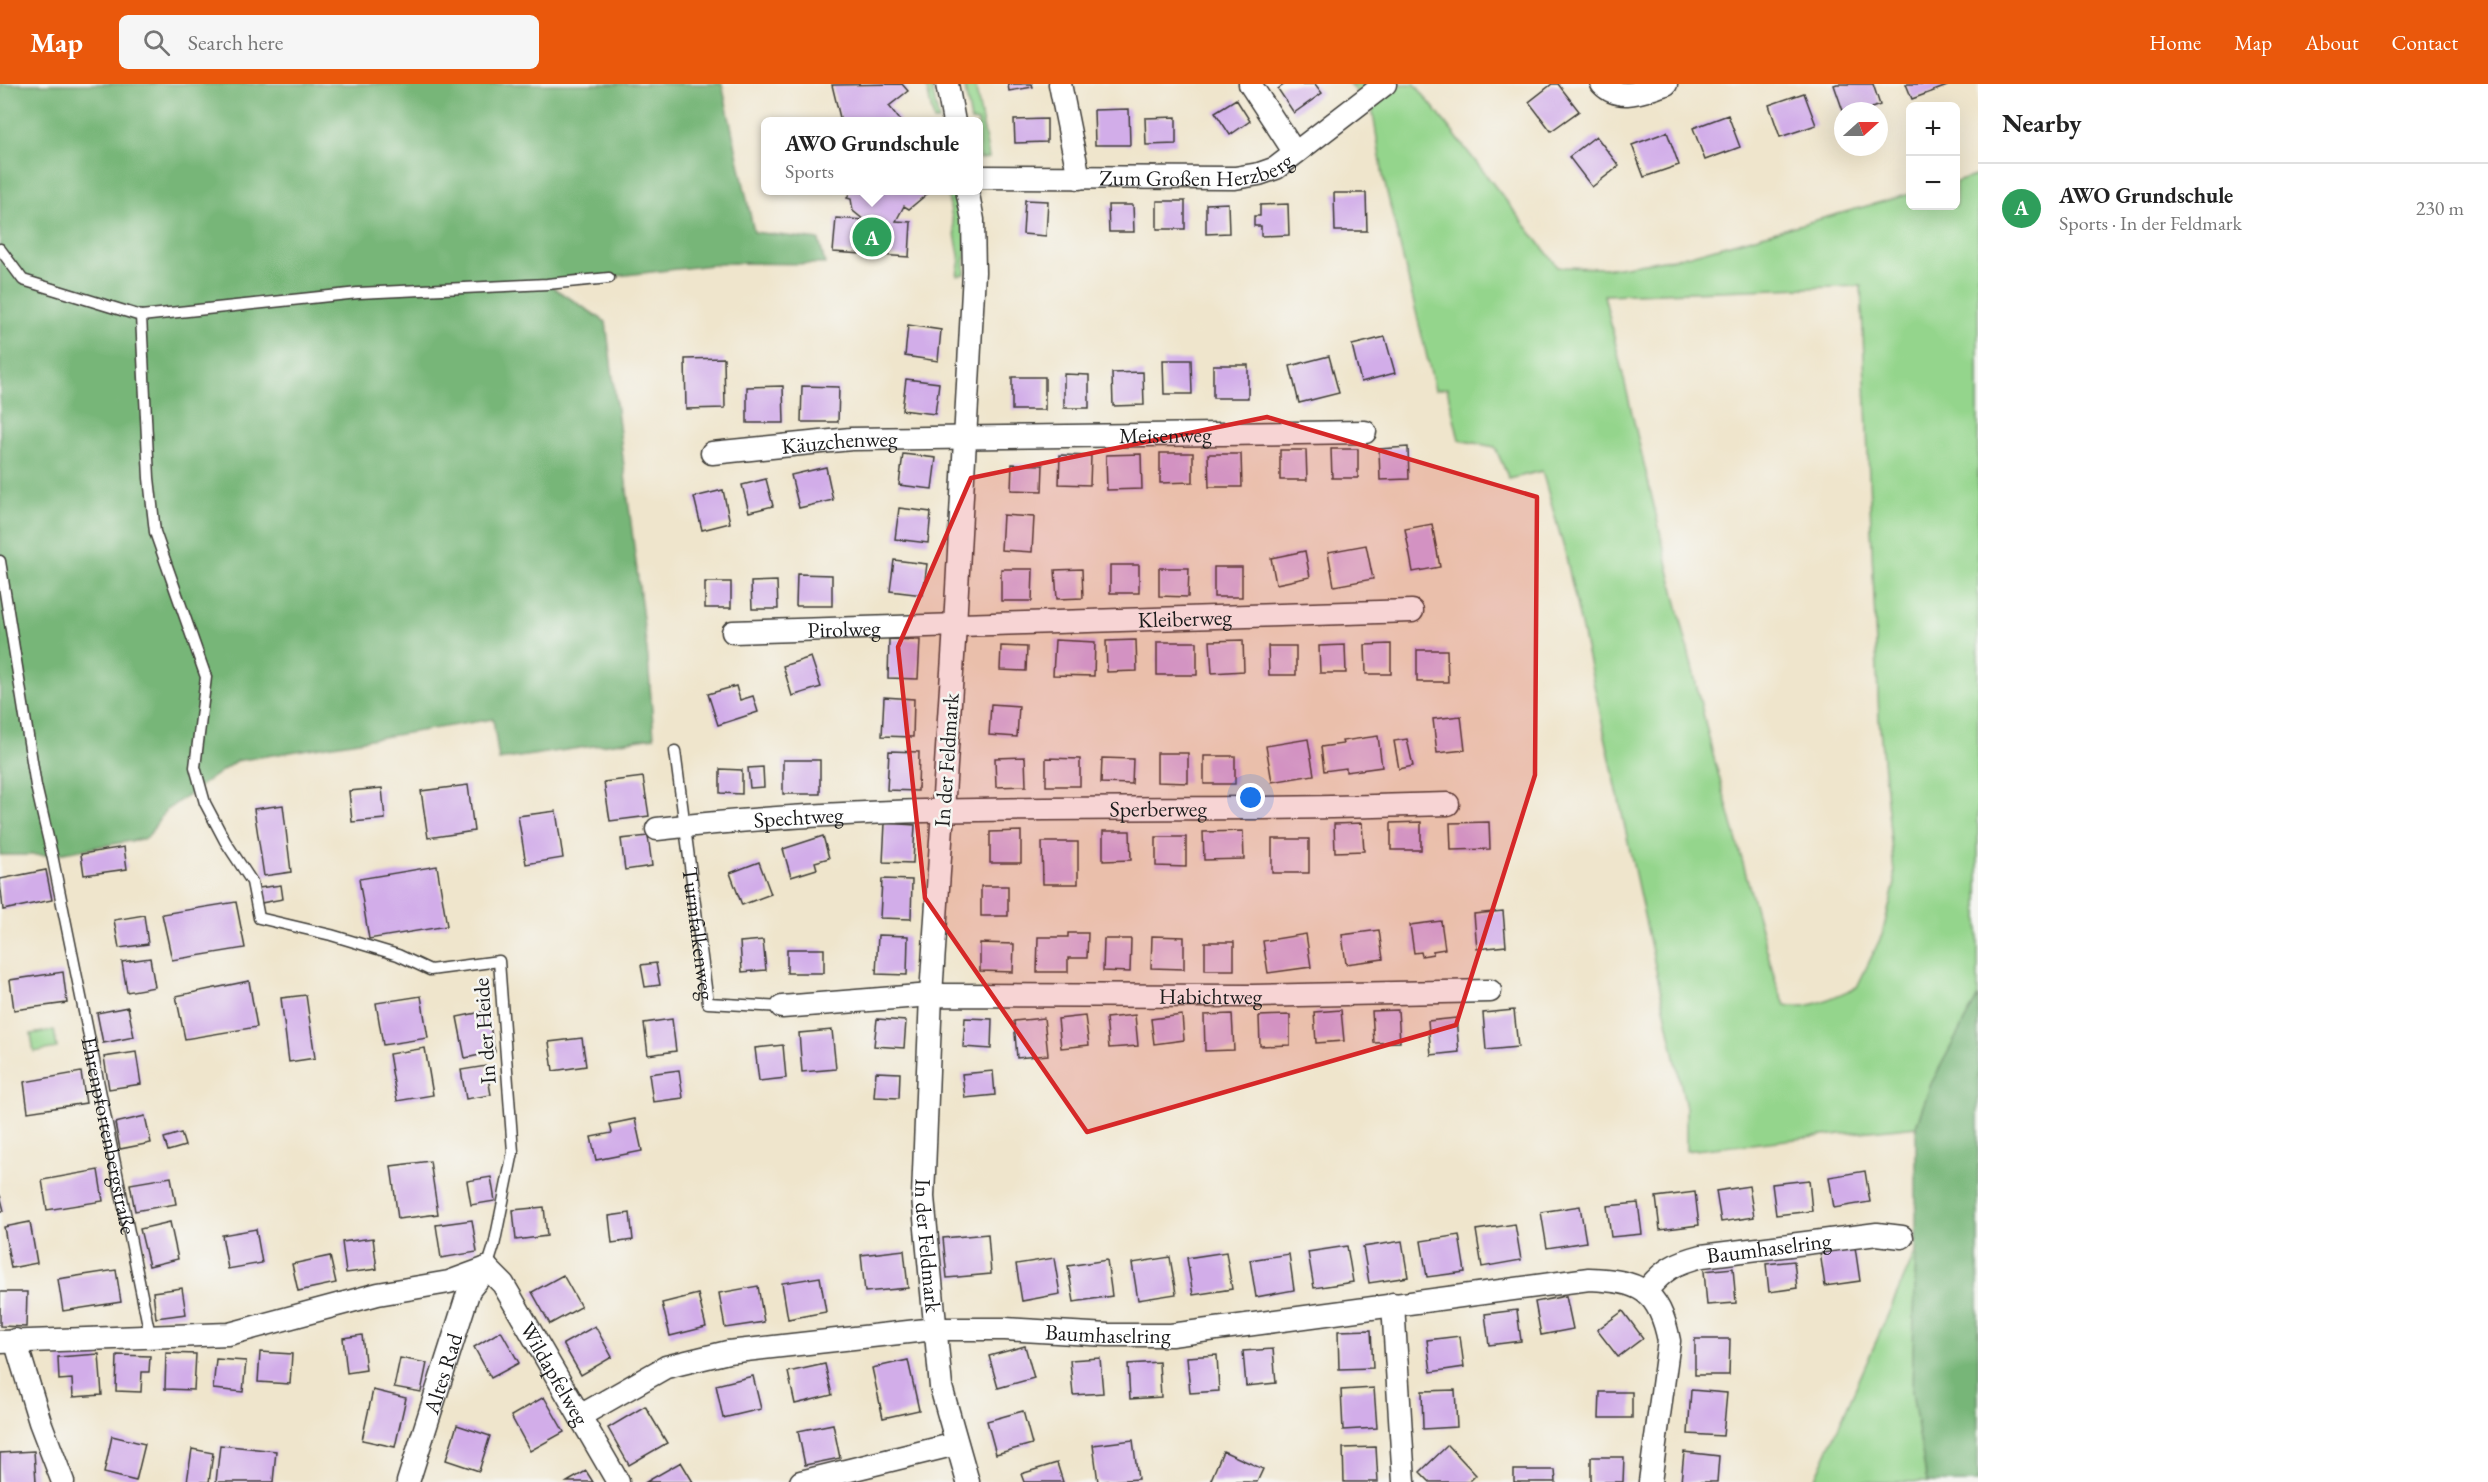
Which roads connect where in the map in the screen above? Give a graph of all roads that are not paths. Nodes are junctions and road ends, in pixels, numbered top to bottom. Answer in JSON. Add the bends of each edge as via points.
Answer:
{"nodes":[{"id":1,"x":947,"y":84,"type":"edge"},
{"id":2,"x":1060,"y":84,"type":"edge"},
{"id":3,"x":1250,"y":84,"type":"edge"},
{"id":4,"x":1384,"y":84,"type":"edge"},
{"id":5,"x":1602,"y":84,"type":"edge"},
{"id":6,"x":1666,"y":84,"type":"edge"},
{"id":7,"x":953,"y":117,"type":"edge"},
{"id":8,"x":1296,"y":153,"type":"junction"},
{"id":9,"x":983,"y":177,"type":"edge"},
{"id":10,"x":1079,"y":178,"type":"junction"},
{"id":11,"x":968,"y":195,"type":"edge"},
{"id":12,"x":0,"y":249,"type":"edge"},
{"id":13,"x":609,"y":278,"type":"dead end"},
{"id":14,"x":141,"y":316,"type":"junction"},
{"id":15,"x":1365,"y":432,"type":"dead end"},
{"id":16,"x":965,"y":438,"type":"junction"},
{"id":17,"x":712,"y":453,"type":"dead end"},
{"id":18,"x":0,"y":561,"type":"edge"},
{"id":19,"x":1412,"y":611,"type":"dead end"},
{"id":20,"x":955,"y":626,"type":"junction"},
{"id":21,"x":733,"y":632,"type":"dead end"},
{"id":22,"x":675,"y":751,"type":"dead end"},
{"id":23,"x":1448,"y":804,"type":"dead end"},
{"id":24,"x":942,"y":809,"type":"junction"},
{"id":25,"x":684,"y":826,"type":"junction"},
{"id":26,"x":657,"y":829,"type":"dead end"},
{"id":27,"x":1490,"y":991,"type":"dead end"},
{"id":28,"x":931,"y":995,"type":"junction"},
{"id":29,"x":782,"y":1007,"type":"joint"},
{"id":30,"x":1902,"y":1237,"type":"dead end"},
{"id":31,"x":487,"y":1268,"type":"junction"},
{"id":32,"x":1646,"y":1291,"type":"junction"},
{"id":33,"x":1394,"y":1304,"type":"junction"},
{"id":34,"x":935,"y":1329,"type":"junction"},
{"id":35,"x":150,"y":1335,"type":"junction"},
{"id":36,"x":7,"y":1341,"type":"edge"},
{"id":37,"x":580,"y":1416,"type":"junction"},
{"id":38,"x":956,"y":1444,"type":"junction"},
{"id":39,"x":63,"y":1482,"type":"edge"},
{"id":40,"x":408,"y":1482,"type":"edge"},
{"id":41,"x":618,"y":1482,"type":"edge"},
{"id":42,"x":801,"y":1482,"type":"edge"},
{"id":43,"x":968,"y":1482,"type":"edge"},
{"id":44,"x":1404,"y":1482,"type":"edge"},
{"id":45,"x":1650,"y":1482,"type":"edge"}],
"edges":[{"from":1,"to":7,"type":"street"},
{"from":2,"to":10,"type":"street"},
{"from":3,"to":8,"type":"street"},
{"from":4,"to":8,"type":"street","name":"Zum Großen Herzberg"},
{"from":5,"to":6,"type":"street","via":[[1624,95]]},
{"from":8,"to":10,"type":"street","name":"Zum Großen Herzberg","via":[[1276,168],[1234,178]]},
{"from":9,"to":10,"type":"street","name":"Zum Großen Herzberg"},
{"from":11,"to":16,"type":"street","name":"In der Feldmark","via":[[973,220],[974,272]]},
{"from":12,"to":14,"type":"lane","via":[[23,280]]},
{"from":13,"to":14,"type":"lane","via":[[358,293]]},
{"from":14,"to":31,"type":"lane","name":"In der Heide","via":[[155,532],[206,677],[195,767],[205,803],[252,882],[259,918],[398,955],[430,970],[498,961],[513,1152]]},
{"from":15,"to":16,"type":"street","name":"Meisenweg"},
{"from":16,"to":17,"type":"street","name":"Käuzchenweg","via":[[851,439]]},
{"from":16,"to":20,"type":"street","name":"In der Feldmark"},
{"from":18,"to":35,"type":"lane","name":"Ehrenpfortenbergstraße","via":[[36,786]]},
{"from":19,"to":20,"type":"street","name":"Kleiberweg"},
{"from":20,"to":21,"type":"street","name":"Pirolweg"},
{"from":20,"to":24,"type":"street","name":"In der Feldmark"},
{"from":22,"to":25,"type":"lane","name":"Turmfalkenweg"},
{"from":23,"to":24,"type":"street","name":"Sperberweg"},
{"from":24,"to":25,"type":"street","name":"Spechtweg"},
{"from":24,"to":28,"type":"street","name":"In der Feldmark"},
{"from":25,"to":26,"type":"street","name":"Spechtweg"},
{"from":25,"to":29,"type":"lane","name":"Turmfalkenweg","via":[[708,1003]]},
{"from":27,"to":28,"type":"street","name":"Habichtweg","via":[[1252,996]]},
{"from":28,"to":29,"type":"street","name":"Turmfalkenweg"},
{"from":28,"to":34,"type":"street","name":"In der Feldmark","via":[[922,1197]]},
{"from":30,"to":32,"type":"street","name":"Baumhaselring","via":[[1877,1234],[1702,1256],[1679,1262],[1659,1275]]},
{"from":31,"to":35,"type":"street","via":[[449,1282],[378,1294],[229,1334]]},
{"from":31,"to":37,"type":"street","name":"Wildapfelweg","via":[[503,1284]]},
{"from":31,"to":40,"type":"street","name":"Altes Rad","via":[[469,1290]]},
{"from":32,"to":33,"type":"street","name":"Baumhaselring","via":[[1620,1280],[1589,1279]]},
{"from":32,"to":45,"type":"street","via":[[1657,1305],[1669,1341]]},
{"from":33,"to":34,"type":"street","name":"Baumhaselring","via":[[1171,1335]]},
{"from":33,"to":44,"type":"street"},
{"from":34,"to":37,"type":"street","name":"Baumhaselring","via":[[728,1352],[666,1367]]},
{"from":34,"to":38,"type":"street","name":"In der Feldmark","via":[[942,1387]]},
{"from":35,"to":36,"type":"street"},
{"from":36,"to":39,"type":"street"},
{"from":37,"to":41,"type":"street","name":"Wildapfelweg"},
{"from":38,"to":42,"type":"street"},
{"from":38,"to":43,"type":"street","name":"In der Feldmark"}]}
